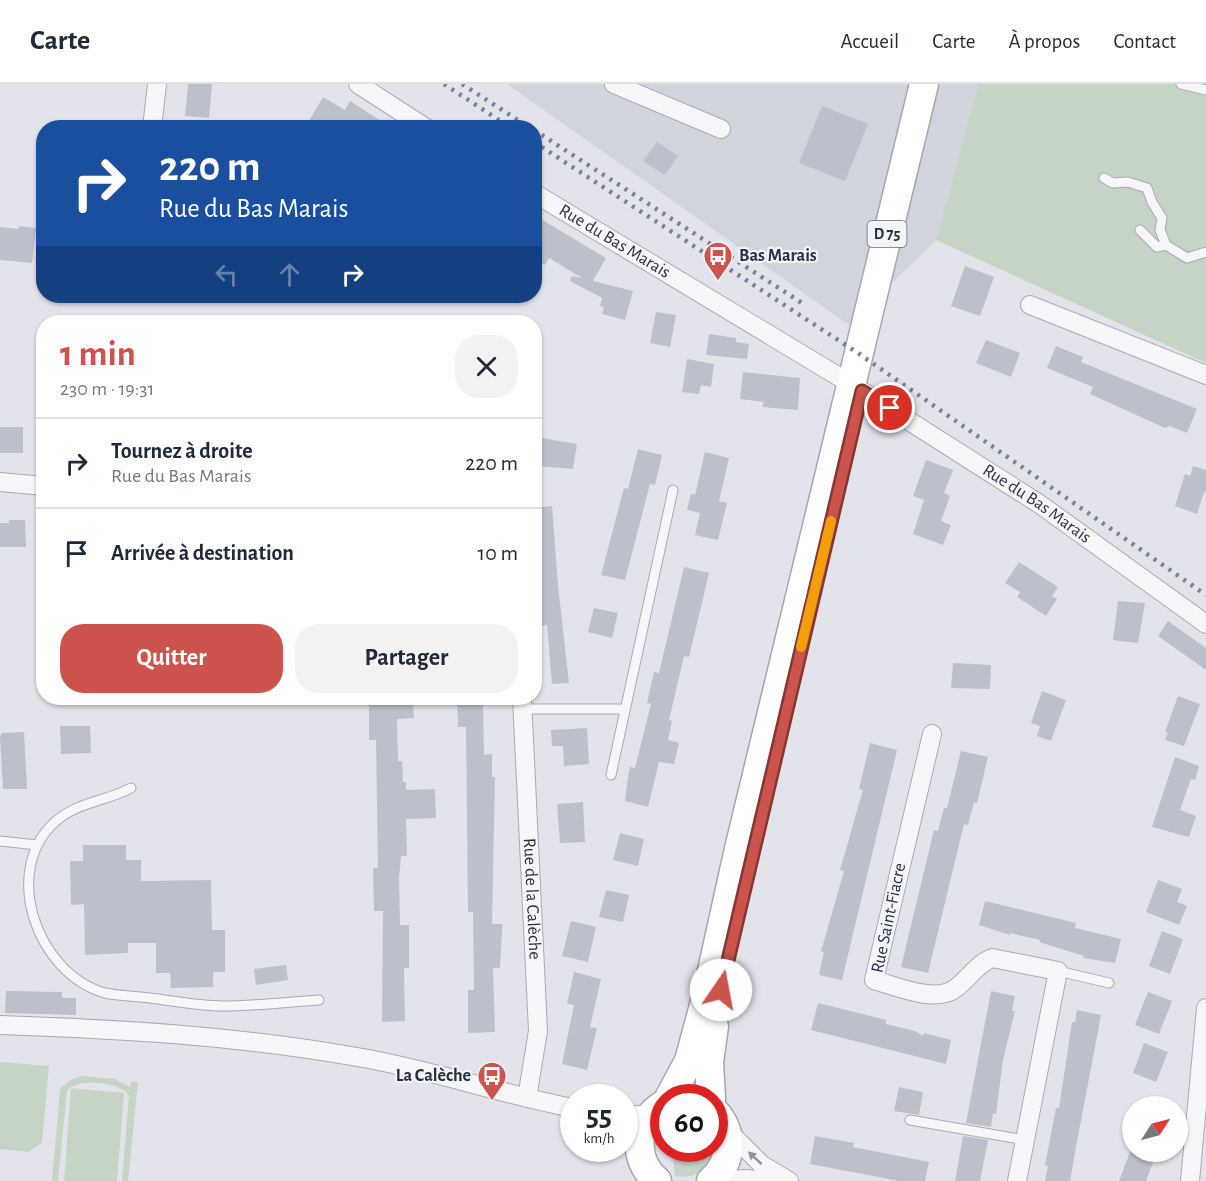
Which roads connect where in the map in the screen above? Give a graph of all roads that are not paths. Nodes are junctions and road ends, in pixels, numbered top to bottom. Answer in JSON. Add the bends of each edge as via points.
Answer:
{"nodes":[{"id":1,"x":157,"y":84,"type":"edge"},
{"id":2,"x":358,"y":84,"type":"edge"},
{"id":3,"x":614,"y":84,"type":"edge"},
{"id":4,"x":924,"y":84,"type":"edge"},
{"id":5,"x":936,"y":84,"type":"edge"},
{"id":6,"x":1181,"y":84,"type":"edge"},
{"id":7,"x":1206,"y":90,"type":"edge"},
{"id":8,"x":153,"y":120,"type":"edge"},
{"id":9,"x":414,"y":120,"type":"edge"},
{"id":10,"x":721,"y":129,"type":"dead end"},
{"id":11,"x":1104,"y":178,"type":"dead end"},
{"id":12,"x":542,"y":198,"type":"edge"},
{"id":13,"x":1140,"y":230,"type":"dead end"},
{"id":14,"x":1166,"y":245,"type":"junction"},
{"id":15,"x":1206,"y":252,"type":"edge"},
{"id":16,"x":1030,"y":305,"type":"dead end"},
{"id":17,"x":1206,"y":375,"type":"edge"},
{"id":18,"x":856,"y":388,"type":"junction"},
{"id":19,"x":0,"y":482,"type":"edge"},
{"id":20,"x":36,"y":485,"type":"edge"},
{"id":21,"x":673,"y":490,"type":"dead end"},
{"id":22,"x":1206,"y":624,"type":"edge"},
{"id":23,"x":542,"y":704,"type":"edge"},
{"id":24,"x":523,"y":705,"type":"edge"},
{"id":25,"x":625,"y":709,"type":"junction"},
{"id":26,"x":932,"y":734,"type":"dead end"},
{"id":27,"x":611,"y":775,"type":"dead end"},
{"id":28,"x":131,"y":788,"type":"dead end"},
{"id":29,"x":0,"y":841,"type":"edge"},
{"id":30,"x":37,"y":845,"type":"junction"},
{"id":31,"x":1058,"y":971,"type":"junction"},
{"id":32,"x":1109,"y":983,"type":"dead end"},
{"id":33,"x":319,"y":1000,"type":"dead end"},
{"id":34,"x":1206,"y":1008,"type":"edge"},
{"id":35,"x":0,"y":1025,"type":"edge"},
{"id":36,"x":675,"y":1084,"type":"edge"},
{"id":37,"x":713,"y":1084,"type":"edge"},
{"id":38,"x":527,"y":1098,"type":"junction"},
{"id":39,"x":547,"y":1103,"type":"junction"},
{"id":40,"x":560,"y":1106,"type":"edge"},
{"id":41,"x":560,"y":1108,"type":"edge"},
{"id":42,"x":650,"y":1118,"type":"edge"},
{"id":43,"x":910,"y":1120,"type":"dead end"},
{"id":44,"x":728,"y":1126,"type":"edge"},
{"id":45,"x":728,"y":1140,"type":"edge"},
{"id":46,"x":1025,"y":1140,"type":"junction"},
{"id":47,"x":728,"y":1156,"type":"edge"},
{"id":48,"x":638,"y":1161,"type":"edge"},
{"id":49,"x":726,"y":1162,"type":"edge"},
{"id":50,"x":650,"y":1175,"type":"edge"},
{"id":51,"x":711,"y":1181,"type":"edge"},
{"id":52,"x":718,"y":1181,"type":"edge"},
{"id":53,"x":776,"y":1181,"type":"edge"},
{"id":54,"x":789,"y":1181,"type":"edge"},
{"id":55,"x":1017,"y":1181,"type":"edge"},
{"id":56,"x":1190,"y":1181,"type":"edge"}],
"edges":[{"from":1,"to":8,"type":"street"},
{"from":2,"to":9,"type":"street"},
{"from":3,"to":10,"type":"street"},
{"from":4,"to":18,"type":"main road","number":"D 75"},
{"from":5,"to":18,"type":"main road","number":"D 75"},
{"from":6,"to":7,"type":"lane"},
{"from":11,"to":14,"type":"lane","via":[[1148,188],[1162,218],[1160,230]]},
{"from":12,"to":18,"type":"street","name":"Rue du Bas Marais"},
{"from":13,"to":14,"type":"lane","via":[[1157,247]]},
{"from":14,"to":15,"type":"lane","via":[[1187,258]]},
{"from":16,"to":17,"type":"street"},
{"from":18,"to":22,"type":"street","name":"Rue du Bas Marais","via":[[1038,503]]},
{"from":18,"to":36,"type":"main road","number":"D 75","via":[[740,842],[698,1032],[689,1061]]},
{"from":18,"to":37,"type":"main road","number":"D 75","via":[[723,978],[710,1053]]},
{"from":19,"to":20,"type":"street"},
{"from":21,"to":25,"type":"lane"},
{"from":23,"to":25,"type":"lane"},
{"from":24,"to":38,"type":"street","name":"Rue de la Calèche","via":[[538,1031]]},
{"from":25,"to":27,"type":"lane"},
{"from":26,"to":31,"type":"street","name":"Rue Saint-Fiacre","via":[[874,980],[940,995],[956,988],[992,958]]},
{"from":28,"to":30,"type":"lane","via":[[70,811],[55,822]]},
{"from":29,"to":30,"type":"lane"},
{"from":30,"to":33,"type":"lane","via":[[27,874],[30,907],[42,940],[61,968],[84,985],[106,993],[222,1006]]},
{"from":31,"to":32,"type":"lane"},
{"from":31,"to":46,"type":"street"},
{"from":34,"to":56,"type":"street"},
{"from":35,"to":38,"type":"street","via":[[163,1035],[330,1053]]},
{"from":38,"to":39,"type":"street"},
{"from":39,"to":40,"type":"street"},
{"from":39,"to":41,"type":"street"},
{"from":42,"to":50,"type":"main road","via":[[640,1138],[640,1152]]},
{"from":43,"to":46,"type":"lane"},
{"from":54,"to":44,"type":"street","one_way":true,"via":[[762,1165]]},
{"from":45,"to":47,"type":"main road"},
{"from":46,"to":55,"type":"street"},
{"from":48,"to":50,"type":"street"},
{"from":49,"to":51,"type":"main road"},
{"from":52,"to":53,"type":"street"}]}
